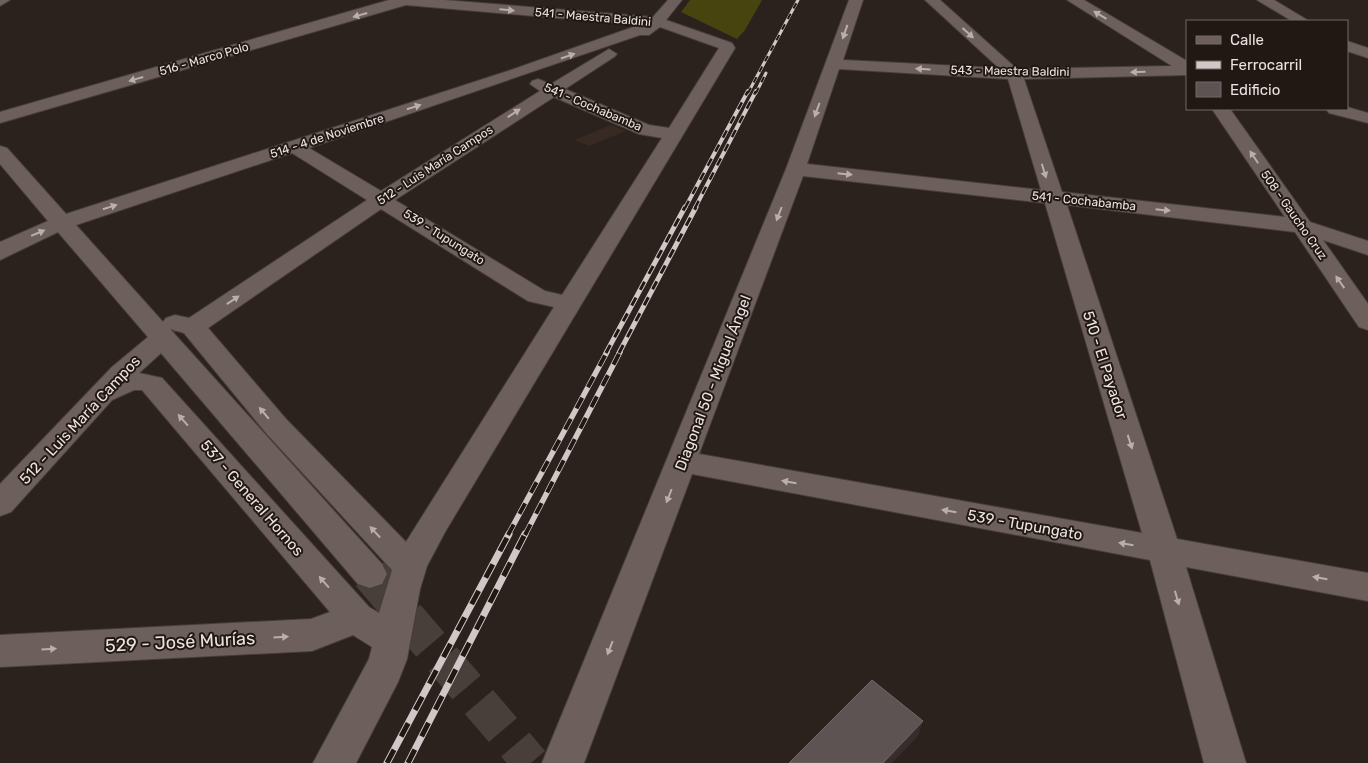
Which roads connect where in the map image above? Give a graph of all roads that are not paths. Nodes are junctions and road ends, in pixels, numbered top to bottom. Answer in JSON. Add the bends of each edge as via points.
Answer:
{"nodes":[{"id":1,"x":4,"y":0,"type":"edge"},
{"id":2,"x":403,"y":0,"type":"edge"},
{"id":3,"x":675,"y":0,"type":"edge"},
{"id":4,"x":856,"y":0,"type":"edge"},
{"id":5,"x":932,"y":0,"type":"edge"},
{"id":6,"x":1074,"y":0,"type":"edge"},
{"id":7,"x":1264,"y":0,"type":"edge"},
{"id":8,"x":0,"y":2,"type":"edge"},
{"id":9,"x":1300,"y":20,"type":"edge"},
{"id":10,"x":657,"y":22,"type":"junction"},
{"id":11,"x":1368,"y":42,"type":"edge"},
{"id":12,"x":1348,"y":48,"type":"edge"},
{"id":13,"x":1368,"y":53,"type":"edge"},
{"id":14,"x":834,"y":64,"type":"junction"},
{"id":15,"x":1186,"y":68,"type":"edge"},
{"id":16,"x":1186,"y":69,"type":"edge"},
{"id":17,"x":514,"y":74,"type":"junction"},
{"id":18,"x":1013,"y":74,"type":"junction"},
{"id":19,"x":551,"y":89,"type":"junction"},
{"id":20,"x":1222,"y":110,"type":"edge"},
{"id":21,"x":1339,"y":110,"type":"edge"},
{"id":22,"x":0,"y":118,"type":"edge"},
{"id":23,"x":1368,"y":118,"type":"edge"},
{"id":24,"x":674,"y":134,"type":"junction"},
{"id":25,"x":295,"y":147,"type":"junction"},
{"id":26,"x":0,"y":152,"type":"edge"},
{"id":27,"x":796,"y":169,"type":"junction"},
{"id":28,"x":1052,"y":198,"type":"junction"},
{"id":29,"x":382,"y":199,"type":"junction"},
{"id":30,"x":64,"y":222,"type":"junction"},
{"id":31,"x":1302,"y":226,"type":"junction"},
{"id":32,"x":4,"y":247,"type":"edge"},
{"id":33,"x":1368,"y":248,"type":"edge"},
{"id":34,"x":570,"y":304,"type":"junction"},
{"id":35,"x":1368,"y":322,"type":"edge"},
{"id":36,"x":193,"y":327,"type":"junction"},
{"id":37,"x":155,"y":329,"type":"junction"},
{"id":38,"x":106,"y":393,"type":"junction"},
{"id":39,"x":682,"y":462,"type":"junction"},
{"id":40,"x":0,"y":504,"type":"edge"},
{"id":41,"x":1164,"y":551,"type":"junction"},
{"id":42,"x":410,"y":566,"type":"junction"},
{"id":43,"x":370,"y":574,"type":"tunnel mouth"},
{"id":44,"x":1368,"y":587,"type":"edge"},
{"id":45,"x":356,"y":618,"type":"junction"},
{"id":46,"x":392,"y":640,"type":"junction"},
{"id":47,"x":0,"y":651,"type":"edge"},
{"id":48,"x":573,"y":758,"type":"edge"},
{"id":49,"x":334,"y":763,"type":"edge"},
{"id":50,"x":1225,"y":763,"type":"edge"}],
"edges":[{"from":1,"to":8,"type":"street"},
{"from":2,"to":10,"type":"street","name":"541 - Maestra Baldini","one_way":true},
{"from":2,"to":22,"type":"street","name":"516 - Marco Polo","one_way":true},
{"from":3,"to":10,"type":"street","name":"512 - Luis María Campos"},
{"from":4,"to":14,"type":"street","name":"Diagonal 50 - Miguel Ángel","one_way":true},
{"from":5,"to":18,"type":"street","name":"510 - El Payador","one_way":true},
{"from":15,"to":6,"type":"street","one_way":true},
{"from":7,"to":9,"type":"street"},
{"from":17,"to":10,"type":"street","name":"514 - 4 de Noviembre","one_way":true,"via":[[626,36]]},
{"from":10,"to":19,"type":"street","name":"512 - Luis María Campos"},
{"from":10,"to":24,"type":"street","name":"541 - Maestra Baldini","via":[[727,46]]},
{"from":11,"to":12,"type":"street"},
{"from":12,"to":13,"type":"street"},
{"from":18,"to":14,"type":"street","name":"543 - Maestra Baldini","one_way":true},
{"from":14,"to":27,"type":"street","name":"Diagonal 50 - Miguel Ángel","one_way":true},
{"from":16,"to":18,"type":"street","name":"543 - Maestra Baldini","one_way":true},
{"from":17,"to":19,"type":"street","name":"541 - Cochabamba"},
{"from":25,"to":17,"type":"street","name":"514 - 4 de Noviembre","one_way":true},
{"from":18,"to":28,"type":"street","name":"510 - El Payador","one_way":true},
{"from":19,"to":24,"type":"street","name":"541 - Cochabamba","via":[[645,130]]},
{"from":29,"to":19,"type":"street","name":"512 - Luis María Campos","one_way":true},
{"from":31,"to":20,"type":"street","name":"508 - Gaucho Cruz","one_way":true},
{"from":21,"to":23,"type":"street"},
{"from":24,"to":34,"type":"street"},
{"from":25,"to":29,"type":"street","name":"539 - Tupungato"},
{"from":30,"to":25,"type":"street","name":"514 - 4 de Noviembre","one_way":true},
{"from":26,"to":30,"type":"street"},
{"from":27,"to":28,"type":"street","name":"541 - Cochabamba","one_way":true},
{"from":27,"to":39,"type":"street","name":"Diagonal 50 - Miguel Ángel","one_way":true},
{"from":28,"to":31,"type":"street","name":"541 - Cochabamba","one_way":true},
{"from":28,"to":41,"type":"street","name":"510 - El Payador","one_way":true},
{"from":29,"to":34,"type":"street","name":"539 - Tupungato","via":[[538,296]]},
{"from":36,"to":29,"type":"street","name":"512 - Luis María Campos","one_way":true},
{"from":32,"to":30,"type":"street","name":"514 - 4 de Noviembre","one_way":true},
{"from":30,"to":37,"type":"street"},
{"from":31,"to":33,"type":"street","name":"541 - Cochabamba"},
{"from":35,"to":31,"type":"street","name":"508 - Gaucho Cruz","one_way":true},
{"from":34,"to":42,"type":"street"},
{"from":36,"to":37,"type":"street"},
{"from":42,"to":36,"type":"street","one_way":true,"via":[[276,426]]},
{"from":37,"to":38,"type":"street","name":"512 - Luis María Campos","via":[[135,361]]},
{"from":37,"to":43,"type":"street"},
{"from":38,"to":40,"type":"street","name":"512 - Luis María Campos"},
{"from":45,"to":38,"type":"street","name":"537 - General Hornos","one_way":true,"via":[[152,384],[134,381]]},
{"from":41,"to":39,"type":"street","name":"539 - Tupungato","one_way":true},
{"from":39,"to":48,"type":"street","name":"Diagonal 50 - Miguel Ángel","one_way":true},
{"from":44,"to":41,"type":"street","name":"539 - Tupungato","one_way":true},
{"from":41,"to":50,"type":"street","name":"510 - El Payador","one_way":true},
{"from":42,"to":46,"type":"street","via":[[395,614]]},
{"from":45,"to":46,"type":"street","name":"537 - General Hornos"},
{"from":47,"to":45,"type":"street","name":"529 - José Murías","one_way":true,"via":[[312,635]]},
{"from":46,"to":49,"type":"street","via":[[380,682]]}]}
